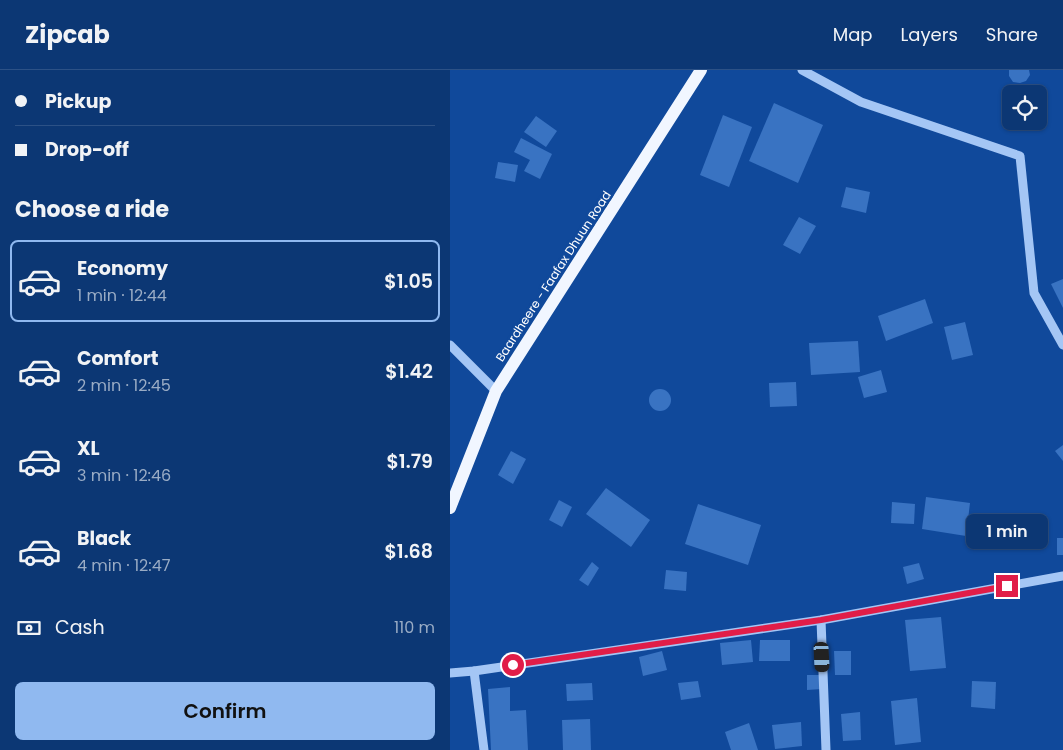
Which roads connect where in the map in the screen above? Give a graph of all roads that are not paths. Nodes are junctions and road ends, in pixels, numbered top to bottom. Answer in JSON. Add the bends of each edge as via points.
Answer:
{"nodes":[{"id":1,"x":701,"y":70,"type":"edge"},
{"id":2,"x":802,"y":70,"type":"edge"},
{"id":3,"x":450,"y":345,"type":"edge"},
{"id":4,"x":1063,"y":345,"type":"edge"},
{"id":5,"x":496,"y":390,"type":"junction"},
{"id":6,"x":450,"y":508,"type":"edge"},
{"id":7,"x":1063,"y":576,"type":"edge"},
{"id":8,"x":821,"y":620,"type":"junction"},
{"id":9,"x":474,"y":671,"type":"junction"},
{"id":10,"x":450,"y":673,"type":"edge"},
{"id":11,"x":484,"y":750,"type":"edge"},
{"id":12,"x":826,"y":750,"type":"edge"}],
"edges":[{"from":1,"to":5,"type":"main road","name":"Baardheere - Faafax Dhuun Road"},
{"from":2,"to":4,"type":"street","via":[[861,102],[1020,156],[1034,293]]},
{"from":3,"to":5,"type":"street"},
{"from":5,"to":6,"type":"main road","name":"Baardheere - Faafax Dhuun Road"},
{"from":7,"to":8,"type":"street"},
{"from":8,"to":9,"type":"street"},
{"from":8,"to":12,"type":"street"},
{"from":9,"to":10,"type":"street"},
{"from":9,"to":11,"type":"street"}]}
